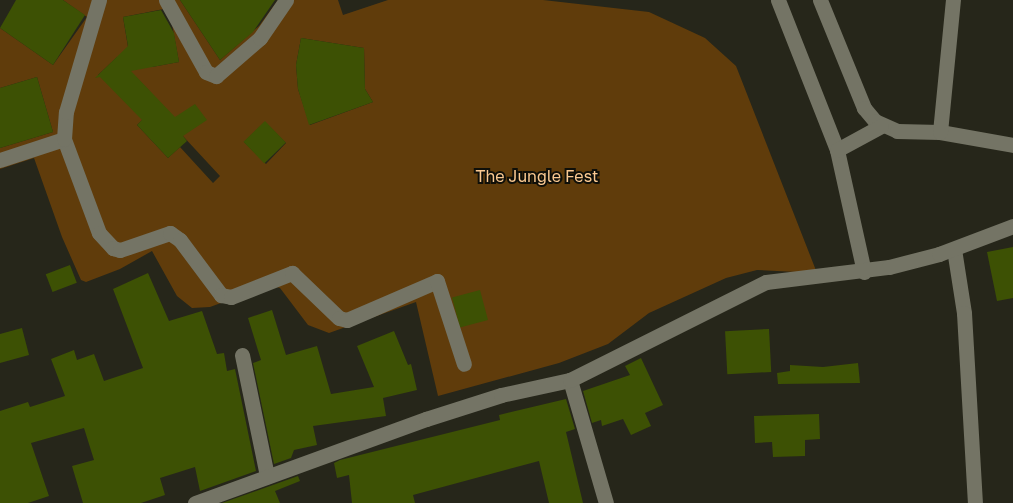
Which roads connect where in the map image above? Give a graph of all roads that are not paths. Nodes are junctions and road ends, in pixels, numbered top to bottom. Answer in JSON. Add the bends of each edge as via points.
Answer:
{"nodes":[{"id":1,"x":99,"y":0,"type":"edge"},
{"id":2,"x":166,"y":0,"type":"edge"},
{"id":3,"x":286,"y":0,"type":"edge"},
{"id":4,"x":778,"y":0,"type":"edge"},
{"id":5,"x":820,"y":0,"type":"edge"},
{"id":6,"x":953,"y":0,"type":"edge"},
{"id":7,"x":882,"y":126,"type":"junction"},
{"id":8,"x":940,"y":132,"type":"junction"},
{"id":9,"x":64,"y":138,"type":"junction"},
{"id":10,"x":1013,"y":145,"type":"edge"},
{"id":11,"x":837,"y":150,"type":"junction"},
{"id":12,"x":0,"y":160,"type":"edge"},
{"id":13,"x":1013,"y":226,"type":"edge"},
{"id":14,"x":954,"y":249,"type":"junction"},
{"id":15,"x":864,"y":272,"type":"junction"},
{"id":16,"x":242,"y":355,"type":"dead end"},
{"id":17,"x":464,"y":364,"type":"dead end"},
{"id":18,"x":570,"y":380,"type":"junction"},
{"id":19,"x":267,"y":476,"type":"junction"},
{"id":20,"x":195,"y":503,"type":"edge"},
{"id":21,"x":606,"y":503,"type":"edge"},
{"id":22,"x":975,"y":503,"type":"edge"}],
"edges":[{"from":1,"to":9,"type":"street","via":[[66,112]]},
{"from":2,"to":3,"type":"street","via":[[206,72],[216,76],[260,38]]},
{"from":4,"to":11,"type":"street"},
{"from":5,"to":7,"type":"street","via":[[864,108]]},
{"from":6,"to":8,"type":"street"},
{"from":7,"to":8,"type":"street","via":[[897,131]]},
{"from":7,"to":11,"type":"street"},
{"from":8,"to":10,"type":"street"},
{"from":9,"to":12,"type":"street"},
{"from":9,"to":17,"type":"street","via":[[99,233],[113,248],[120,250],[170,233],[180,240],[221,295],[231,297],[292,273],[339,318],[347,320],[437,281]]},
{"from":11,"to":15,"type":"street"},
{"from":13,"to":14,"type":"street"},
{"from":14,"to":15,"type":"street"},
{"from":14,"to":22,"type":"street","via":[[964,313]]},
{"from":15,"to":18,"type":"street","via":[[766,282]]},
{"from":16,"to":19,"type":"street"},
{"from":18,"to":19,"type":"street","via":[[501,396],[426,419]]},
{"from":18,"to":21,"type":"street"},
{"from":19,"to":20,"type":"street"}]}
